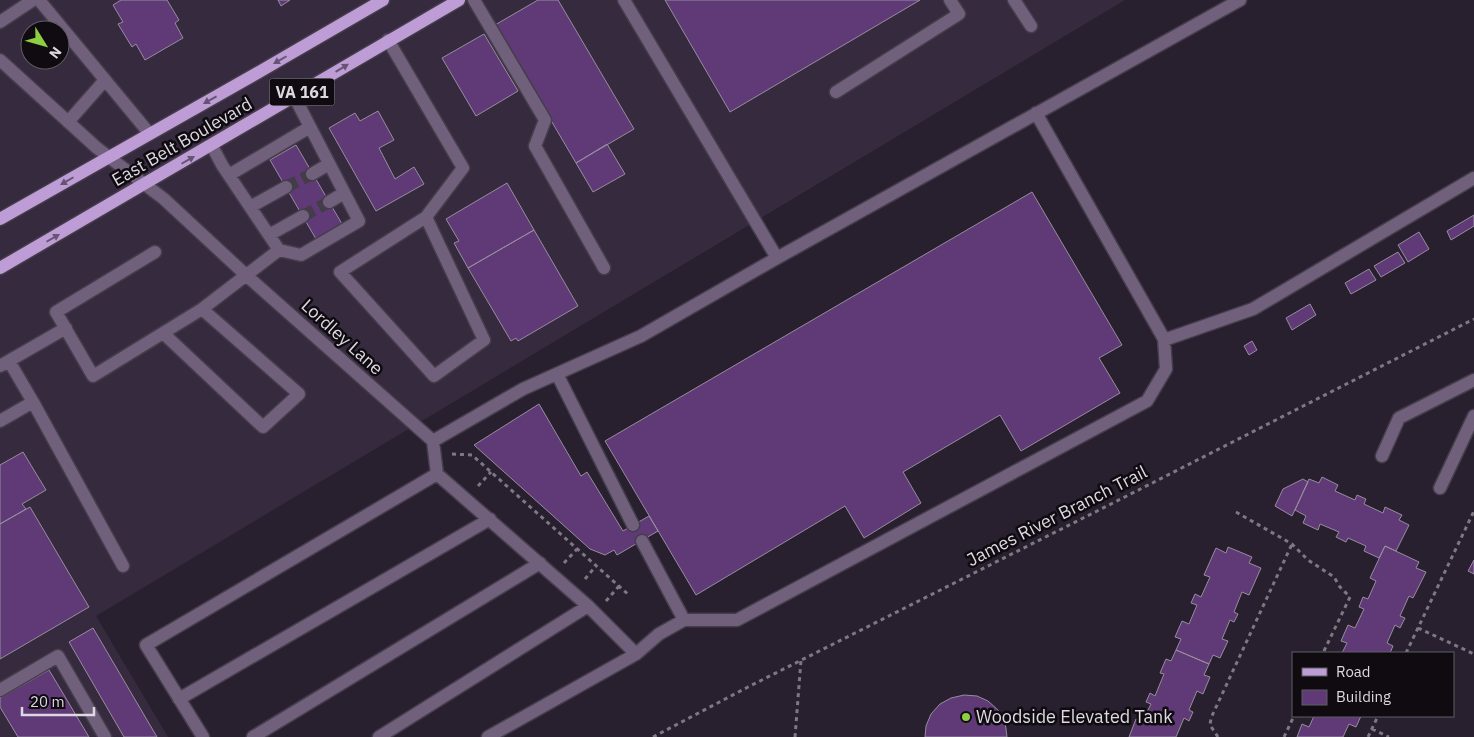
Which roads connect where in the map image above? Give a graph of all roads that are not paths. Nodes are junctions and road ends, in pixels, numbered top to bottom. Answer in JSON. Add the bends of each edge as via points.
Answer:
{"nodes":[{"id":1,"x":33,"y":0,"type":"edge"},
{"id":2,"x":39,"y":0,"type":"edge"},
{"id":3,"x":459,"y":0,"type":"edge"},
{"id":4,"x":474,"y":0,"type":"edge"},
{"id":5,"x":624,"y":0,"type":"edge"},
{"id":6,"x":950,"y":0,"type":"edge"},
{"id":7,"x":1014,"y":0,"type":"edge"},
{"id":8,"x":1240,"y":0,"type":"edge"},
{"id":9,"x":378,"y":1,"type":"edge"},
{"id":10,"x":0,"y":22,"type":"edge"},
{"id":11,"x":1030,"y":26,"type":"dead end"},
{"id":12,"x":388,"y":40,"type":"junction"},
{"id":13,"x":0,"y":60,"type":"edge"},
{"id":14,"x":105,"y":80,"type":"junction"},
{"id":15,"x":836,"y":92,"type":"dead end"},
{"id":16,"x":294,"y":96,"type":"junction"},
{"id":17,"x":1036,"y":113,"type":"junction"},
{"id":18,"x":68,"y":122,"type":"junction"},
{"id":19,"x":310,"y":127,"type":"junction"},
{"id":20,"x":150,"y":134,"type":"junction"},
{"id":21,"x":212,"y":146,"type":"junction"},
{"id":22,"x":109,"y":157,"type":"junction"},
{"id":23,"x":329,"y":164,"type":"junction"},
{"id":24,"x":312,"y":174,"type":"tunnel mouth"},
{"id":25,"x":229,"y":175,"type":"junction"},
{"id":26,"x":1474,"y":178,"type":"edge"},
{"id":27,"x":146,"y":184,"type":"junction"},
{"id":28,"x":286,"y":187,"type":"tunnel mouth"},
{"id":29,"x":344,"y":193,"type":"junction"},
{"id":30,"x":328,"y":202,"type":"tunnel mouth"},
{"id":31,"x":250,"y":207,"type":"junction"},
{"id":32,"x":303,"y":216,"type":"tunnel mouth"},
{"id":33,"x":426,"y":217,"type":"junction"},
{"id":34,"x":0,"y":219,"type":"edge"},
{"id":35,"x":269,"y":235,"type":"junction"},
{"id":36,"x":279,"y":250,"type":"junction"},
{"id":37,"x":155,"y":252,"type":"dead end"},
{"id":38,"x":777,"y":258,"type":"junction"},
{"id":39,"x":0,"y":268,"type":"edge"},
{"id":40,"x":604,"y":268,"type":"dead end"},
{"id":41,"x":247,"y":276,"type":"junction"},
{"id":42,"x":202,"y":309,"type":"junction"},
{"id":43,"x":66,"y":328,"type":"junction"},
{"id":44,"x":163,"y":333,"type":"junction"},
{"id":45,"x":1164,"y":340,"type":"junction"},
{"id":46,"x":5,"y":363,"type":"edge"},
{"id":47,"x":557,"y":374,"type":"junction"},
{"id":48,"x":1474,"y":380,"type":"edge"},
{"id":49,"x":33,"y":402,"type":"junction"},
{"id":50,"x":1474,"y":416,"type":"edge"},
{"id":51,"x":0,"y":421,"type":"edge"},
{"id":52,"x":433,"y":441,"type":"junction"},
{"id":53,"x":1382,"y":456,"type":"dead end"},
{"id":54,"x":437,"y":474,"type":"junction"},
{"id":55,"x":1440,"y":488,"type":"dead end"},
{"id":56,"x":490,"y":519,"type":"junction"},
{"id":57,"x":633,"y":525,"type":"dead end"},
{"id":58,"x":642,"y":541,"type":"dead end"},
{"id":59,"x":540,"y":563,"type":"junction"},
{"id":60,"x":123,"y":566,"type":"dead end"},
{"id":61,"x":588,"y":606,"type":"junction"},
{"id":62,"x":684,"y":620,"type":"junction"},
{"id":63,"x":636,"y":654,"type":"junction"},
{"id":64,"x":0,"y":690,"type":"edge"},
{"id":65,"x":180,"y":699,"type":"junction"},
{"id":66,"x":105,"y":737,"type":"edge"},
{"id":67,"x":203,"y":737,"type":"edge"},
{"id":68,"x":253,"y":737,"type":"edge"},
{"id":69,"x":379,"y":737,"type":"edge"},
{"id":70,"x":488,"y":737,"type":"edge"}],
"edges":[{"from":1,"to":10,"type":"street"},
{"from":2,"to":14,"type":"street"},
{"from":3,"to":12,"type":"main road","name":"East Belt Boulevard","number":"VA 161"},
{"from":4,"to":40,"type":"street","via":[[545,120],[534,146]]},
{"from":5,"to":38,"type":"street"},
{"from":6,"to":15,"type":"street","via":[[959,14]]},
{"from":7,"to":11,"type":"street"},
{"from":8,"to":17,"type":"street"},
{"from":9,"to":20,"type":"main road","name":"East Belt Boulevard","number":"VA 161","one_way":true},
{"from":16,"to":12,"type":"main road","name":"East Belt Boulevard","number":"VA 161","one_way":true},
{"from":12,"to":33,"type":"street","via":[[463,168]]},
{"from":13,"to":18,"type":"street","name":"Lordley Lane"},
{"from":14,"to":18,"type":"street"},
{"from":14,"to":20,"type":"street"},
{"from":16,"to":19,"type":"street"},
{"from":16,"to":21,"type":"main road","name":"East Belt Boulevard","number":"VA 161"},
{"from":17,"to":38,"type":"street"},
{"from":17,"to":45,"type":"street"},
{"from":18,"to":22,"type":"street","name":"Lordley Lane"},
{"from":19,"to":23,"type":"street"},
{"from":19,"to":25,"type":"street"},
{"from":20,"to":22,"type":"main road","name":"East Belt Boulevard","number":"VA 161"},
{"from":21,"to":25,"type":"street"},
{"from":27,"to":21,"type":"main road","name":"East Belt Boulevard","number":"VA 161","one_way":true},
{"from":22,"to":27,"type":"street","name":"Lordley Lane"},
{"from":22,"to":34,"type":"main road","name":"East Belt Boulevard","number":"VA 161","one_way":true},
{"from":23,"to":24,"type":"street"},
{"from":23,"to":29,"type":"street"},
{"from":25,"to":31,"type":"street"},
{"from":26,"to":45,"type":"street","via":[[1253,309]]},
{"from":39,"to":27,"type":"main road","name":"East Belt Boulevard","number":"VA 161","one_way":true},
{"from":27,"to":41,"type":"street","name":"Lordley Lane"},
{"from":28,"to":31,"type":"street"},
{"from":29,"to":30,"type":"street"},
{"from":29,"to":36,"type":"street","via":[[358,221],[300,255]]},
{"from":31,"to":35,"type":"street"},
{"from":32,"to":35,"type":"street"},
{"from":33,"to":33,"type":"street","via":[[484,340],[434,376],[340,272]]},
{"from":35,"to":36,"type":"street"},
{"from":36,"to":41,"type":"street"},
{"from":37,"to":43,"type":"street","via":[[56,312]]},
{"from":38,"to":47,"type":"street","via":[[641,336]]},
{"from":41,"to":42,"type":"street"},
{"from":41,"to":52,"type":"street","name":"Lordley Lane"},
{"from":42,"to":44,"type":"street"},
{"from":42,"to":44,"type":"street","via":[[299,394],[263,427]]},
{"from":43,"to":44,"type":"street","via":[[93,376]]},
{"from":43,"to":46,"type":"street"},
{"from":45,"to":62,"type":"street","via":[[1166,369],[1147,400],[737,620]]},
{"from":46,"to":49,"type":"street"},
{"from":47,"to":52,"type":"street"},
{"from":47,"to":57,"type":"street"},
{"from":48,"to":53,"type":"street","via":[[1399,418]]},
{"from":49,"to":51,"type":"street"},
{"from":49,"to":60,"type":"street"},
{"from":50,"to":55,"type":"street"},
{"from":52,"to":54,"type":"street"},
{"from":54,"to":56,"type":"street"},
{"from":54,"to":65,"type":"street","via":[[146,645]]},
{"from":56,"to":59,"type":"street"},
{"from":56,"to":65,"type":"street"},
{"from":58,"to":62,"type":"street"},
{"from":59,"to":61,"type":"street"},
{"from":59,"to":68,"type":"street"},
{"from":61,"to":63,"type":"street"},
{"from":61,"to":69,"type":"street"},
{"from":62,"to":63,"type":"street","via":[[659,634]]},
{"from":63,"to":70,"type":"street"},
{"from":64,"to":66,"type":"street","via":[[58,656]]},
{"from":65,"to":67,"type":"street"}]}
